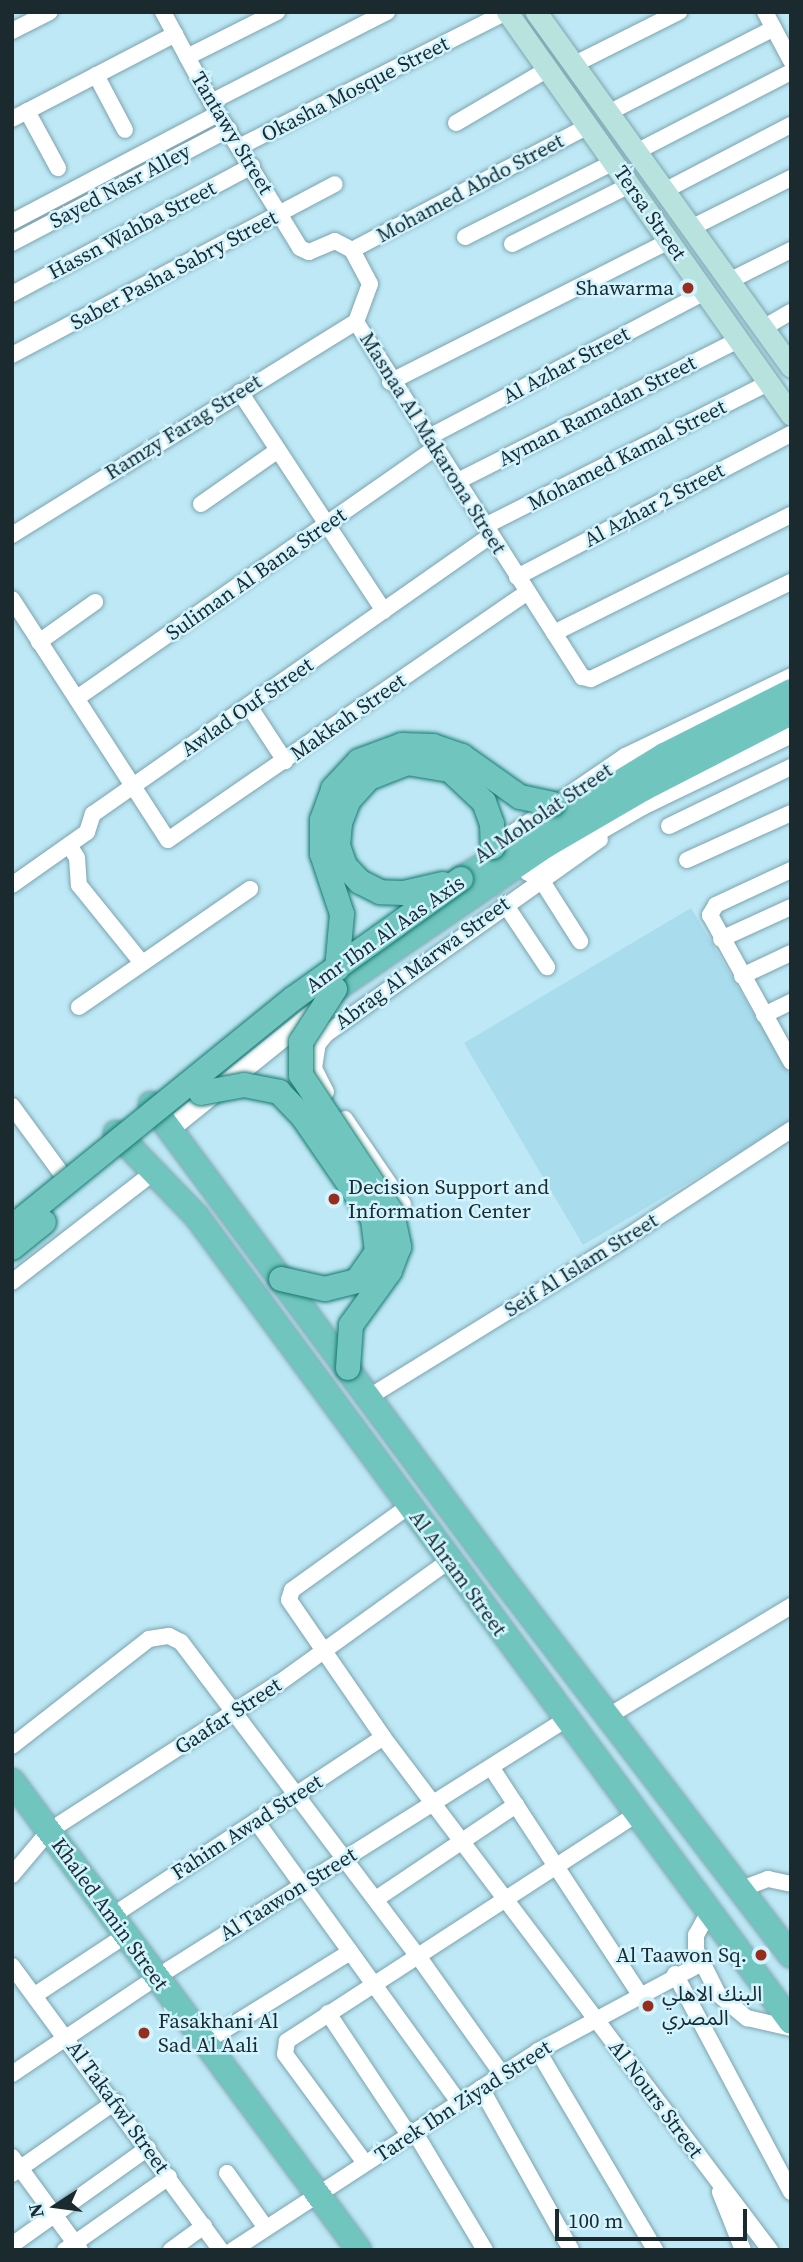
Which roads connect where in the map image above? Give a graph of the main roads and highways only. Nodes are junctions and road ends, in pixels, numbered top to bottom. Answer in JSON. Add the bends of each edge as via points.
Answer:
{"nodes":[{"id":1,"x":507,"y":12,"type":"edge"},
{"id":2,"x":541,"y":14,"type":"edge"},
{"id":3,"x":791,"y":367,"type":"edge"},
{"id":4,"x":791,"y":415,"type":"edge"},
{"id":5,"x":791,"y":691,"type":"edge"},
{"id":6,"x":791,"y":713,"type":"edge"},
{"id":7,"x":553,"y":804,"type":"road end"},
{"id":8,"x":494,"y":847,"type":"road end"},
{"id":9,"x":461,"y":879,"type":"junction"},
{"id":10,"x":336,"y":979,"type":"junction"},
{"id":11,"x":201,"y":1093,"type":"junction"},
{"id":12,"x":151,"y":1104,"type":"road end"},
{"id":13,"x":116,"y":1133,"type":"road end"},
{"id":14,"x":12,"y":1227,"type":"edge"},
{"id":15,"x":12,"y":1248,"type":"edge"},
{"id":16,"x":281,"y":1279,"type":"junction"},
{"id":17,"x":348,"y":1368,"type":"junction"},
{"id":18,"x":12,"y":1781,"type":"edge"},
{"id":19,"x":709,"y":1850,"type":"junction"},
{"id":20,"x":679,"y":1871,"type":"junction"},
{"id":21,"x":739,"y":1890,"type":"junction"},
{"id":22,"x":710,"y":1910,"type":"junction"},
{"id":23,"x":791,"y":1956,"type":"edge"},
{"id":24,"x":791,"y":2022,"type":"edge"},
{"id":25,"x":359,"y":2250,"type":"edge"}],
"edges":[{"from":1,"to":4,"type":"main road","name":"Tersa Street"},
{"from":2,"to":3,"type":"main road","name":"Tersa Street"},
{"from":5,"to":9,"type":"main road","name":"Amr Ibn Al Aas Axis","via":[[600,791]]},
{"from":6,"to":10,"type":"main road","name":"Amr Ibn Al Aas Axis","via":[[672,773],[547,845]]},
{"from":7,"to":10,"type":"main road","bridge":true,"via":[[520,797],[462,756],[433,746],[402,745],[359,761],[333,789],[322,820],[323,854],[342,914]]},
{"from":8,"to":9,"type":"main road","bridge":true,"via":[[484,802],[461,776],[440,766],[418,762],[387,768],[369,778],[349,800],[338,846],[345,866],[360,882],[391,894]]},
{"from":9,"to":10,"type":"main road","name":"Amr Ibn Al Aas Axis","bridge":true},
{"from":10,"to":11,"type":"main road","name":"Amr Ibn Al Aas Axis","bridge":true},
{"from":10,"to":14,"type":"main road","name":"Amr Ibn Al Aas Axis","bridge":true,"via":[[293,998]]},
{"from":10,"to":17,"type":"main road","bridge":true,"via":[[301,1042],[301,1075],[392,1213],[398,1247],[390,1271],[351,1325]]},
{"from":11,"to":15,"type":"main road","name":"Amr Ibn Al Aas Axis","bridge":true},
{"from":11,"to":16,"type":"main road","bridge":true,"via":[[244,1085],[279,1092],[303,1117],[373,1219],[377,1252],[357,1281],[325,1289]]},
{"from":12,"to":16,"type":"main road","name":"Al Ahram Street"},
{"from":13,"to":20,"type":"main road","name":"Al Ahram Street","via":[[197,1217]]},
{"from":16,"to":17,"type":"main road","name":"Al Ahram Street"},
{"from":17,"to":19,"type":"main road","name":"Al Ahram Street"},
{"from":18,"to":25,"type":"main road","name":"Khaled Amin Street"},
{"from":19,"to":20,"type":"main road","via":[[701,1865]]},
{"from":19,"to":21,"type":"main road","name":"Al Ahram Street"},
{"from":20,"to":22,"type":"main road","name":"Al Ahram Street"},
{"from":21,"to":22,"type":"main road"},
{"from":21,"to":23,"type":"main road","name":"Al Ahram Street"},
{"from":22,"to":24,"type":"main road","name":"Al Ahram Street"}]}
